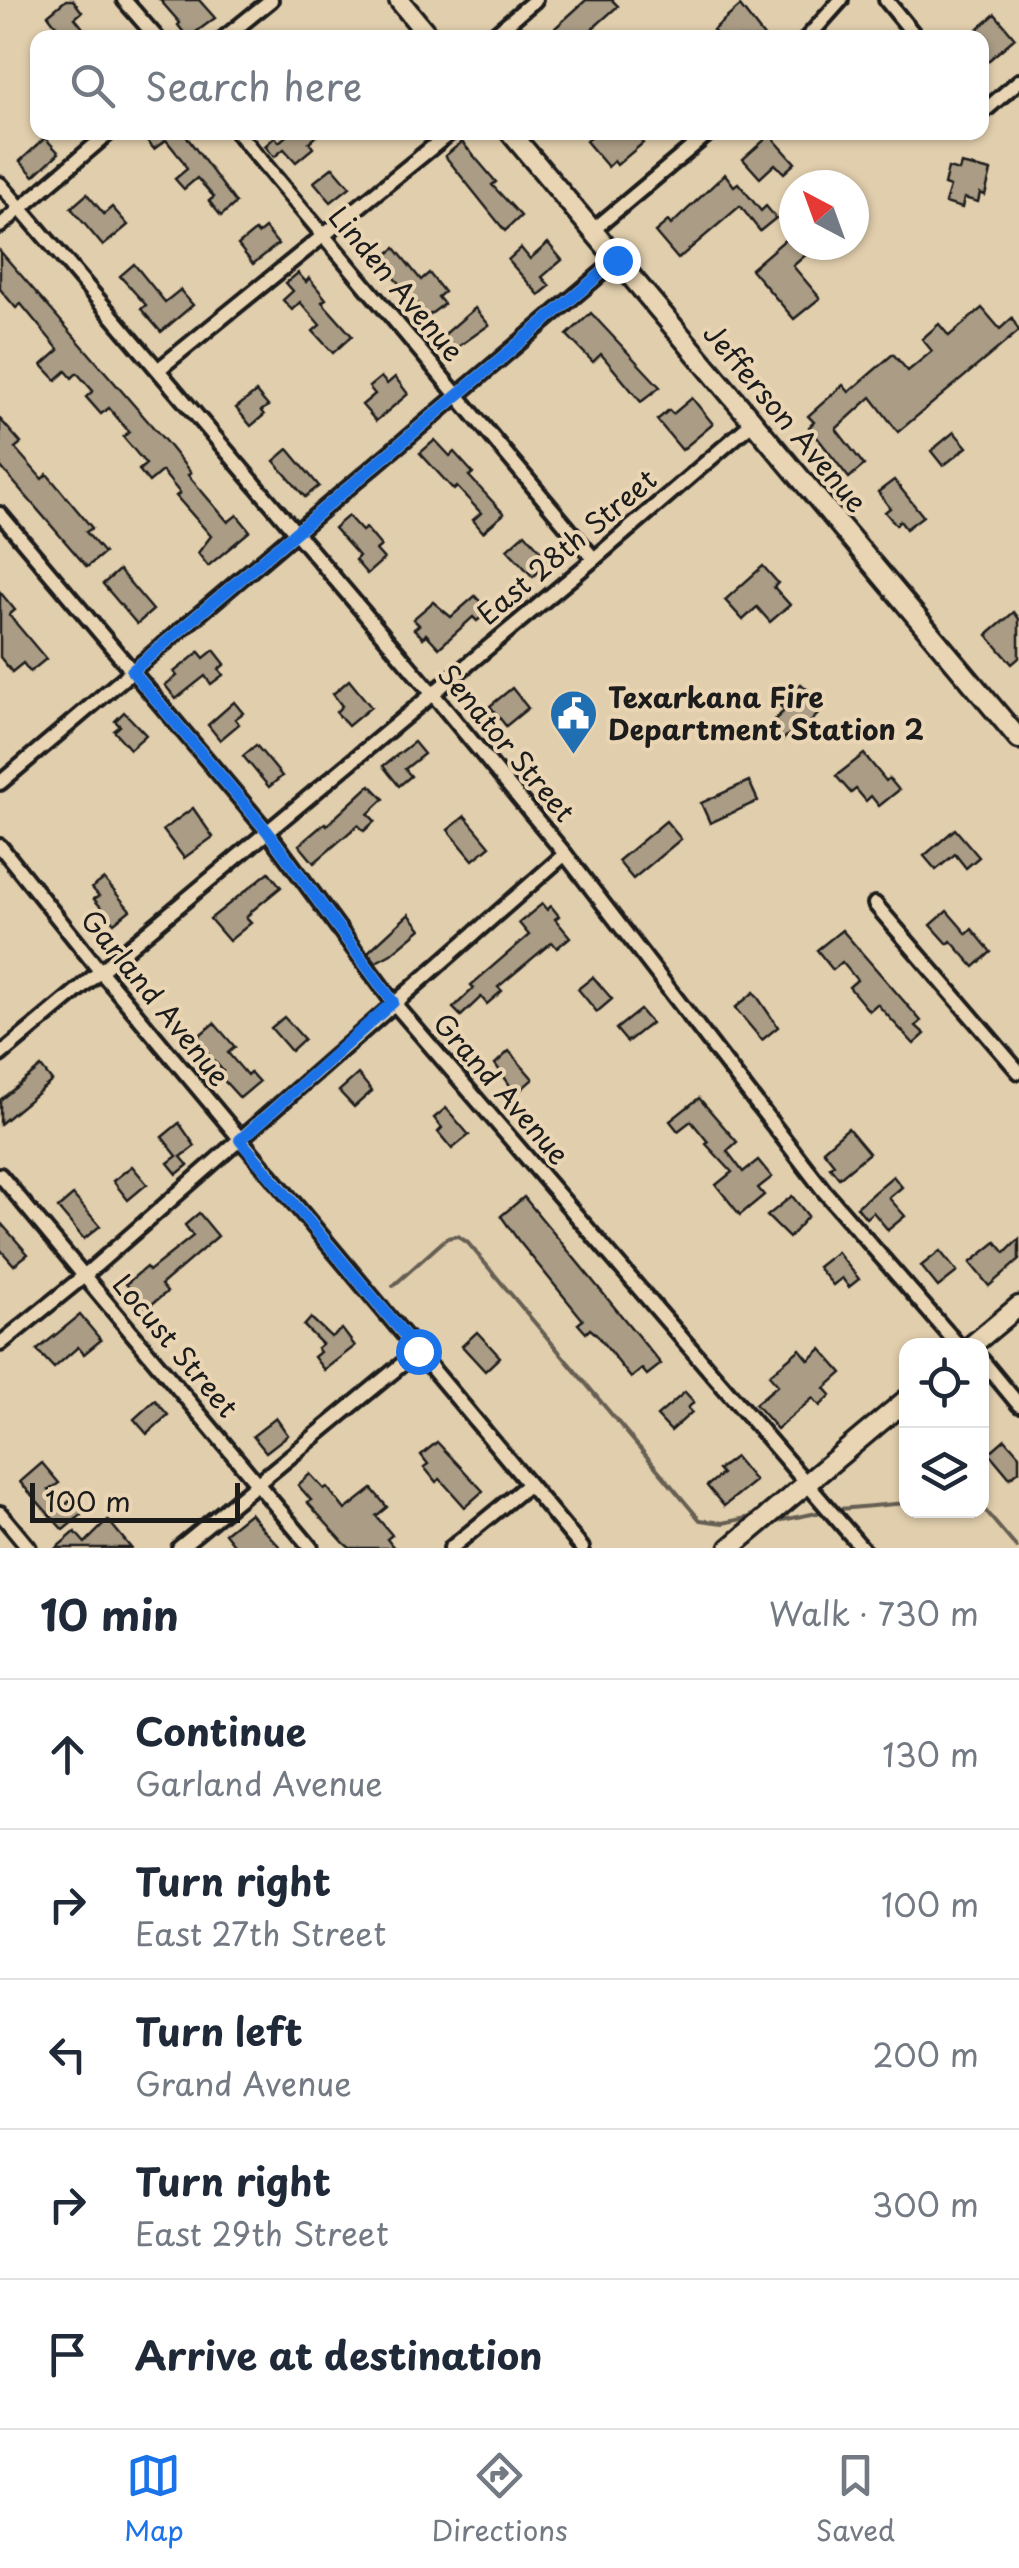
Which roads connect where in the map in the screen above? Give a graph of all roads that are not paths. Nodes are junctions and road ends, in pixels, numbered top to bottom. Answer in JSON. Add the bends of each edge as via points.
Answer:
{"nodes":[{"id":1,"x":124,"y":0,"type":"edge"},
{"id":2,"x":271,"y":0,"type":"edge"},
{"id":3,"x":398,"y":0,"type":"edge"},
{"id":4,"x":535,"y":0,"type":"edge"},
{"id":5,"x":841,"y":0,"type":"edge"},
{"id":6,"x":886,"y":0,"type":"edge"},
{"id":7,"x":150,"y":30,"type":"edge"},
{"id":8,"x":234,"y":30,"type":"edge"},
{"id":9,"x":423,"y":30,"type":"edge"},
{"id":10,"x":499,"y":30,"type":"edge"},
{"id":11,"x":814,"y":30,"type":"edge"},
{"id":12,"x":911,"y":30,"type":"edge"},
{"id":13,"x":1019,"y":81,"type":"edge"},
{"id":14,"x":989,"y":107,"type":"edge"},
{"id":15,"x":101,"y":140,"type":"edge"},
{"id":16,"x":243,"y":140,"type":"edge"},
{"id":17,"x":441,"y":140,"type":"edge"},
{"id":18,"x":517,"y":140,"type":"edge"},
{"id":19,"x":700,"y":140,"type":"edge"},
{"id":20,"x":0,"y":184,"type":"edge"},
{"id":21,"x":20,"y":208,"type":"junction"},
{"id":22,"x":0,"y":226,"type":"edge"},
{"id":23,"x":592,"y":231,"type":"junction"},
{"id":24,"x":322,"y":237,"type":"junction"},
{"id":25,"x":617,"y":260,"type":"junction"},
{"id":26,"x":159,"y":369,"type":"junction"},
{"id":27,"x":456,"y":395,"type":"junction"},
{"id":28,"x":752,"y":423,"type":"junction"},
{"id":29,"x":0,"y":514,"type":"edge"},
{"id":30,"x":296,"y":532,"type":"junction"},
{"id":31,"x":594,"y":559,"type":"junction"},
{"id":32,"x":132,"y":671,"type":"junction"},
{"id":33,"x":432,"y":693,"type":"junction"},
{"id":34,"x":1019,"y":738,"type":"edge"},
{"id":35,"x":0,"y":783,"type":"edge"},
{"id":36,"x":267,"y":831,"type":"junction"},
{"id":37,"x":0,"y":846,"type":"edge"},
{"id":38,"x":565,"y":854,"type":"junction"},
{"id":39,"x":875,"y":904,"type":"dead end"},
{"id":40,"x":101,"y":972,"type":"junction"},
{"id":41,"x":393,"y":1002,"type":"junction"},
{"id":42,"x":0,"y":1055,"type":"edge"},
{"id":43,"x":1019,"y":1072,"type":"edge"},
{"id":44,"x":240,"y":1140,"type":"junction"},
{"id":45,"x":0,"y":1175,"type":"edge"},
{"id":46,"x":84,"y":1276,"type":"junction"},
{"id":47,"x":1019,"y":1306,"type":"edge"},
{"id":48,"x":952,"y":1338,"type":"edge"},
{"id":49,"x":981,"y":1338,"type":"edge"},
{"id":50,"x":0,"y":1344,"type":"edge"},
{"id":51,"x":418,"y":1351,"type":"junction"},
{"id":52,"x":989,"y":1369,"type":"edge"},
{"id":53,"x":899,"y":1406,"type":"edge"},
{"id":54,"x":1019,"y":1406,"type":"edge"},
{"id":55,"x":256,"y":1482,"type":"junction"},
{"id":56,"x":807,"y":1483,"type":"junction"},
{"id":57,"x":528,"y":1485,"type":"junction"},
{"id":58,"x":0,"y":1513,"type":"edge"},
{"id":59,"x":29,"y":1548,"type":"edge"},
{"id":60,"x":180,"y":1548,"type":"edge"},
{"id":61,"x":311,"y":1548,"type":"edge"},
{"id":62,"x":452,"y":1548,"type":"edge"},
{"id":63,"x":582,"y":1548,"type":"edge"},
{"id":64,"x":730,"y":1548,"type":"edge"},
{"id":65,"x":862,"y":1548,"type":"edge"}],
"edges":[{"from":1,"to":7,"type":"street"},
{"from":2,"to":8,"type":"street"},
{"from":3,"to":9,"type":"main road"},
{"from":4,"to":10,"type":"street"},
{"from":5,"to":11,"type":"street"},
{"from":6,"to":12,"type":"street"},
{"from":13,"to":14,"type":"street"},
{"from":15,"to":21,"type":"street"},
{"from":16,"to":24,"type":"street","name":"Linden Avenue"},
{"from":17,"to":24,"type":"street"},
{"from":18,"to":23,"type":"main road","name":"Jefferson Avenue"},
{"from":19,"to":23,"type":"street"},
{"from":20,"to":21,"type":"street","name":"Senator Street"},
{"from":21,"to":22,"type":"street"},
{"from":21,"to":26,"type":"street","name":"Senator Street"},
{"from":23,"to":25,"type":"main road","name":"Jefferson Avenue"},
{"from":24,"to":26,"type":"street"},
{"from":24,"to":27,"type":"street","name":"Linden Avenue"},
{"from":25,"to":27,"type":"street"},
{"from":25,"to":28,"type":"main road","name":"Jefferson Avenue"},
{"from":26,"to":30,"type":"street","name":"Senator Street"},
{"from":27,"to":30,"type":"street"},
{"from":27,"to":31,"type":"street","name":"Linden Avenue"},
{"from":28,"to":31,"type":"street","name":"East 28th Street"},
{"from":28,"to":34,"type":"main road","name":"Jefferson Avenue"},
{"from":29,"to":32,"type":"street","name":"Grand Avenue"},
{"from":30,"to":32,"type":"street"},
{"from":30,"to":33,"type":"street","name":"Senator Street"},
{"from":31,"to":33,"type":"street","name":"East 28th Street"},
{"from":32,"to":35,"type":"street"},
{"from":32,"to":36,"type":"street","name":"Grand Avenue"},
{"from":33,"to":36,"type":"street","name":"East 28th Street"},
{"from":33,"to":38,"type":"street","name":"Senator Street"},
{"from":36,"to":40,"type":"street","name":"East 28th Street"},
{"from":36,"to":41,"type":"street","name":"Grand Avenue"},
{"from":37,"to":40,"type":"street","name":"Garland Avenue"},
{"from":38,"to":41,"type":"street"},
{"from":38,"to":48,"type":"street","name":"Senator Street","via":[[824,1191]]},
{"from":39,"to":43,"type":"street"},
{"from":40,"to":42,"type":"street","name":"East 28th Street"},
{"from":40,"to":44,"type":"street","name":"Garland Avenue"},
{"from":41,"to":44,"type":"street"},
{"from":41,"to":56,"type":"street","name":"Grand Avenue"},
{"from":44,"to":46,"type":"street"},
{"from":44,"to":51,"type":"street","name":"Garland Avenue"},
{"from":45,"to":46,"type":"street","name":"Locust Street"},
{"from":46,"to":50,"type":"street"},
{"from":46,"to":55,"type":"street","name":"Locust Street"},
{"from":47,"to":49,"type":"main road"},
{"from":51,"to":55,"type":"street"},
{"from":51,"to":57,"type":"street","name":"Garland Avenue"},
{"from":52,"to":54,"type":"street"},
{"from":53,"to":56,"type":"main road"},
{"from":55,"to":60,"type":"street"},
{"from":55,"to":61,"type":"street","name":"Locust Street"},
{"from":56,"to":64,"type":"main road"},
{"from":56,"to":65,"type":"street","name":"Grand Avenue"},
{"from":57,"to":62,"type":"street"},
{"from":57,"to":63,"type":"street","name":"Garland Avenue"},
{"from":58,"to":59,"type":"street"}]}
